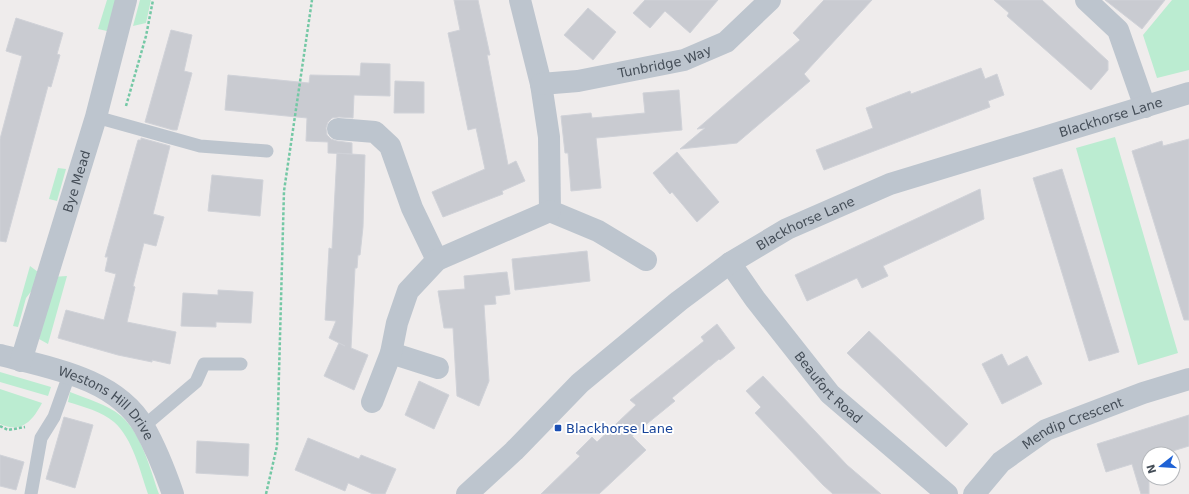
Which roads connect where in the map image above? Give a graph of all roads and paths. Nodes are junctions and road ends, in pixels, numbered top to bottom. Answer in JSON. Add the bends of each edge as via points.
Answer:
{"nodes":[{"id":1,"x":126,"y":0,"type":"edge"},
{"id":2,"x":153,"y":0,"type":"edge"},
{"id":3,"x":312,"y":0,"type":"edge"},
{"id":4,"x":520,"y":0,"type":"edge"},
{"id":5,"x":770,"y":0,"type":"edge"},
{"id":6,"x":1086,"y":0,"type":"edge"},
{"id":7,"x":541,"y":84,"type":"junction"},
{"id":8,"x":1189,"y":93,"type":"edge"},
{"id":9,"x":1145,"y":107,"type":"junction"},
{"id":10,"x":96,"y":117,"type":"junction"},
{"id":11,"x":120,"y":124,"type":"junction"},
{"id":12,"x":338,"y":129,"type":"dead end"},
{"id":13,"x":268,"y":152,"type":"dead end"},
{"id":14,"x":550,"y":211,"type":"junction"},
{"id":15,"x":437,"y":260,"type":"junction"},
{"id":16,"x":646,"y":260,"type":"dead end"},
{"id":17,"x":730,"y":263,"type":"junction"},
{"id":18,"x":391,"y":353,"type":"junction"},
{"id":19,"x":0,"y":355,"type":"edge"},
{"id":20,"x":21,"y":361,"type":"junction"},
{"id":21,"x":241,"y":364,"type":"dead end"},
{"id":22,"x":438,"y":368,"type":"dead end"},
{"id":23,"x":69,"y":375,"type":"junction"},
{"id":24,"x":1189,"y":379,"type":"edge"},
{"id":25,"x":372,"y":402,"type":"dead end"},
{"id":26,"x":0,"y":426,"type":"edge"},
{"id":27,"x":144,"y":426,"type":"junction"},
{"id":28,"x":27,"y":427,"type":"dead end"},
{"id":29,"x":472,"y":493,"type":"edge"},
{"id":30,"x":31,"y":494,"type":"edge"},
{"id":31,"x":173,"y":494,"type":"edge"},
{"id":32,"x":266,"y":494,"type":"edge"},
{"id":33,"x":947,"y":494,"type":"edge"},
{"id":34,"x":974,"y":494,"type":"edge"}],
"edges":[{"from":1,"to":10,"type":"street","name":"Bye Mead"},
{"from":2,"to":11,"type":"path","via":[[146,36]]},
{"from":3,"to":32,"type":"path","via":[[284,191],[277,446]]},
{"from":4,"to":7,"type":"street"},
{"from":5,"to":7,"type":"street","name":"Tunbridge Way","via":[[726,42],[684,60],[578,81]]},
{"from":6,"to":9,"type":"street","via":[[1118,30]]},
{"from":7,"to":14,"type":"street","via":[[549,137]]},
{"from":8,"to":9,"type":"street","name":"Blackhorse Lane"},
{"from":9,"to":17,"type":"street","name":"Blackhorse Lane","via":[[890,184],[787,229]]},
{"from":10,"to":11,"type":"lane"},
{"from":10,"to":20,"type":"street","name":"Bye Mead"},
{"from":11,"to":13,"type":"lane","via":[[200,146]]},
{"from":12,"to":15,"type":"street","via":[[375,132],[390,146],[412,208]]},
{"from":14,"to":15,"type":"street"},
{"from":14,"to":16,"type":"street","via":[[598,231]]},
{"from":15,"to":18,"type":"street","via":[[408,291],[397,323]]},
{"from":17,"to":29,"type":"street","name":"Blackhorse Lane","via":[[679,301],[580,383]]},
{"from":17,"to":33,"type":"street","name":"Beaufort Road","via":[[830,394]]},
{"from":18,"to":22,"type":"street"},
{"from":18,"to":25,"type":"street"},
{"from":19,"to":20,"type":"street","name":"Westons Hill Drive"},
{"from":20,"to":23,"type":"street","name":"Westons Hill Drive"},
{"from":21,"to":27,"type":"lane","via":[[204,364],[196,382]]},
{"from":23,"to":27,"type":"street","name":"Westons Hill Drive","via":[[97,384],[125,402]]},
{"from":23,"to":30,"type":"lane","via":[[54,416],[41,438]]},
{"from":24,"to":34,"type":"street","name":"Mendip Crescent","via":[[1143,393],[1046,430],[1001,462]]},
{"from":26,"to":28,"type":"path","via":[[8,430]]},
{"from":27,"to":31,"type":"street","name":"Westons Hill Drive","via":[[159,456]]}]}
